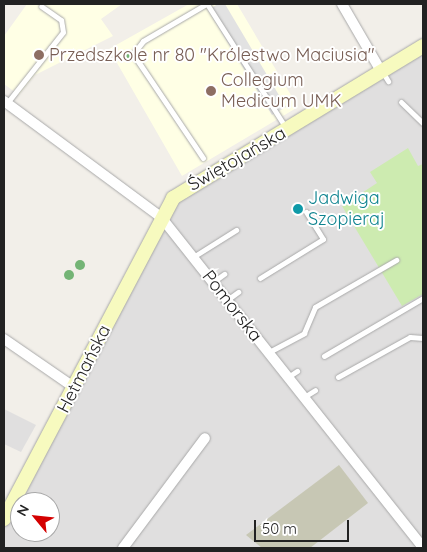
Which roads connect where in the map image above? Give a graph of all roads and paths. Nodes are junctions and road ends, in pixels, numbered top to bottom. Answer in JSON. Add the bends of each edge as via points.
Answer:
{"nodes":[{"id":1,"x":207,"y":4,"type":"edge"},
{"id":2,"x":342,"y":4,"type":"edge"},
{"id":3,"x":41,"y":6,"type":"dead end"},
{"id":4,"x":423,"y":46,"type":"edge"},
{"id":5,"x":385,"y":76,"type":"junction"},
{"id":6,"x":5,"y":102,"type":"edge"},
{"id":7,"x":401,"y":102,"type":"dead end"},
{"id":8,"x":423,"y":123,"type":"edge"},
{"id":9,"x":287,"y":130,"type":"junction"},
{"id":10,"x":203,"y":158,"type":"dead end"},
{"id":11,"x":306,"y":212,"type":"dead end"},
{"id":12,"x":161,"y":217,"type":"junction"},
{"id":13,"x":236,"y":230,"type":"dead end"},
{"id":14,"x":193,"y":257,"type":"junction"},
{"id":15,"x":396,"y":260,"type":"dead end"},
{"id":16,"x":224,"y":274,"type":"dead end"},
{"id":17,"x":260,"y":278,"type":"dead end"},
{"id":18,"x":213,"y":282,"type":"junction"},
{"id":19,"x":238,"y":292,"type":"dead end"},
{"id":20,"x":423,"y":298,"type":"edge"},
{"id":21,"x":227,"y":300,"type":"junction"},
{"id":22,"x":423,"y":338,"type":"edge"},
{"id":23,"x":4,"y":339,"type":"edge"},
{"id":24,"x":269,"y":352,"type":"junction"},
{"id":25,"x":324,"y":356,"type":"dead end"},
{"id":26,"x":297,"y":370,"type":"dead end"},
{"id":27,"x":288,"y":377,"type":"junction"},
{"id":28,"x":338,"y":377,"type":"dead end"},
{"id":29,"x":75,"y":388,"type":"junction"},
{"id":30,"x":315,"y":390,"type":"dead end"},
{"id":31,"x":303,"y":397,"type":"junction"},
{"id":32,"x":205,"y":438,"type":"dead end"},
{"id":33,"x":4,"y":519,"type":"edge"},
{"id":34,"x":124,"y":548,"type":"edge"},
{"id":35,"x":423,"y":548,"type":"edge"}],
"edges":[{"from":1,"to":9,"type":"lane"},
{"from":1,"to":10,"type":"lane","via":[[142,41],[133,54]]},
{"from":2,"to":5,"type":"street"},
{"from":3,"to":6,"type":"lane","via":[[61,20],[63,32]]},
{"from":4,"to":5,"type":"street","name":"Świętojańska"},
{"from":5,"to":9,"type":"street","name":"Świętojańska"},
{"from":6,"to":12,"type":"street","name":"Pomorska"},
{"from":7,"to":8,"type":"lane"},
{"from":9,"to":12,"type":"street","name":"Świętojańska","via":[[189,186],[173,198]]},
{"from":11,"to":17,"type":"lane","via":[[323,240]]},
{"from":12,"to":14,"type":"street","name":"Pomorska"},
{"from":12,"to":29,"type":"street","name":"Hetmańska"},
{"from":13,"to":14,"type":"lane"},
{"from":14,"to":18,"type":"street","name":"Pomorska"},
{"from":15,"to":24,"type":"lane","via":[[315,307],[304,333]]},
{"from":16,"to":18,"type":"lane"},
{"from":18,"to":21,"type":"street","name":"Pomorska"},
{"from":19,"to":21,"type":"lane"},
{"from":20,"to":25,"type":"lane"},
{"from":21,"to":24,"type":"street","name":"Pomorska"},
{"from":22,"to":28,"type":"lane","via":[[410,337]]},
{"from":23,"to":29,"type":"street"},
{"from":24,"to":27,"type":"street","name":"Pomorska"},
{"from":26,"to":27,"type":"lane"},
{"from":27,"to":31,"type":"street","name":"Pomorska"},
{"from":29,"to":33,"type":"street","name":"Hetmańska"},
{"from":30,"to":31,"type":"lane"},
{"from":31,"to":35,"type":"street","name":"Pomorska"},
{"from":32,"to":34,"type":"street"}]}
